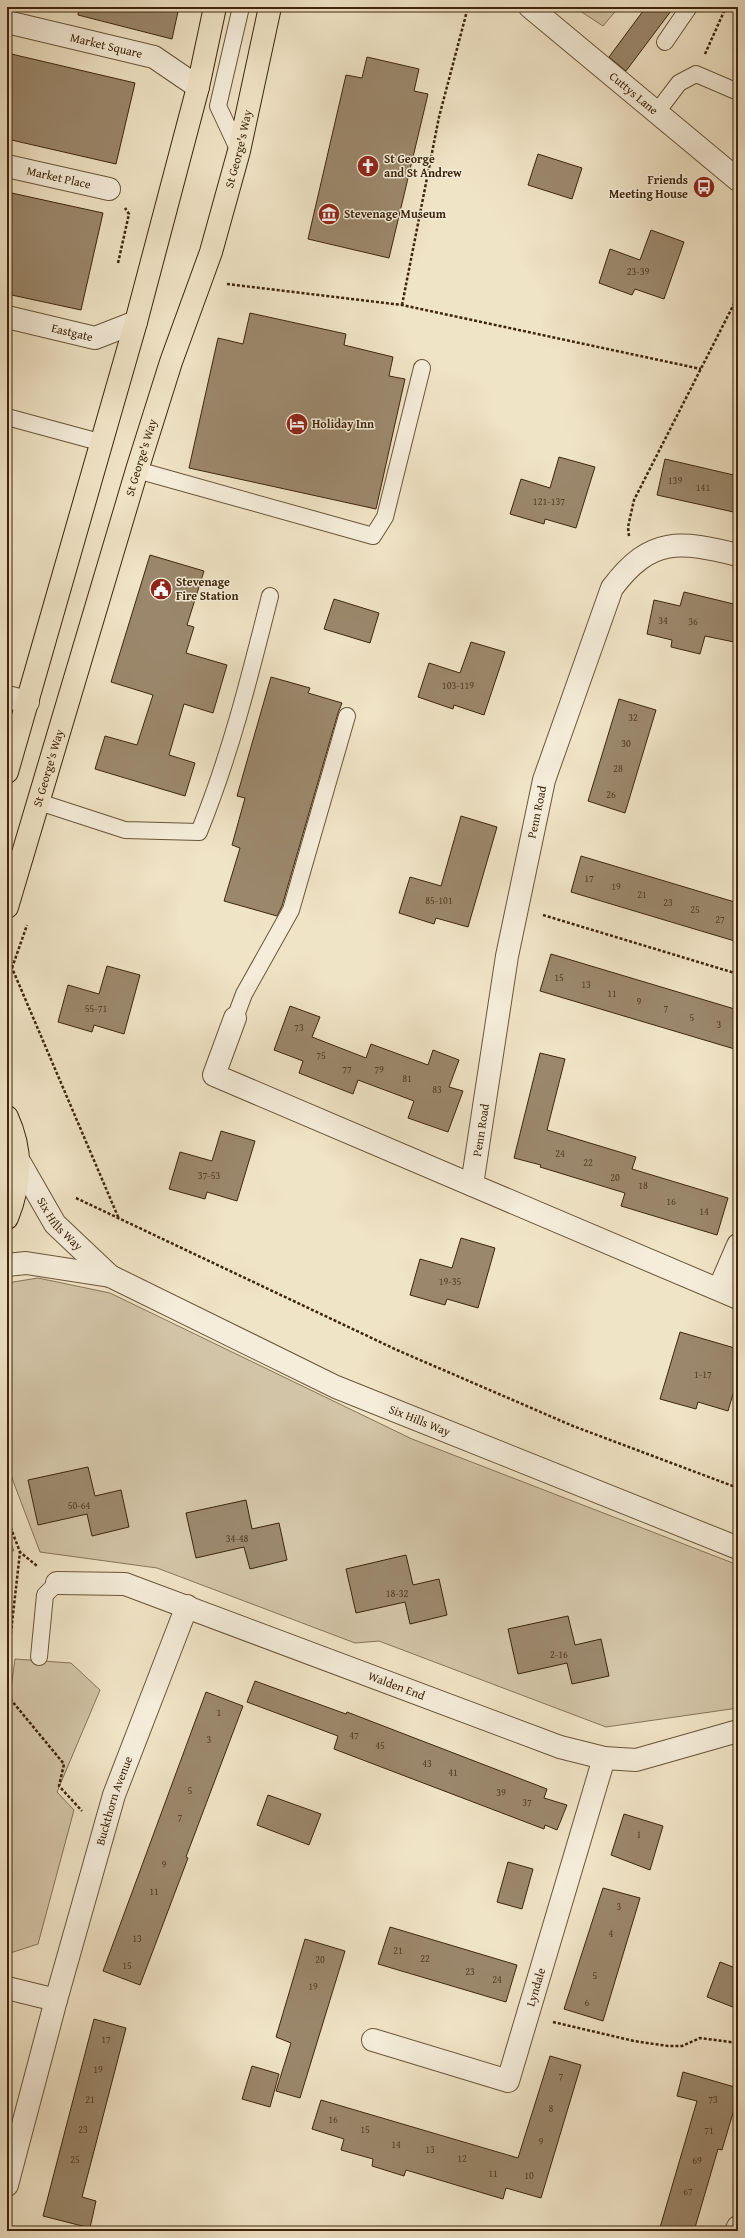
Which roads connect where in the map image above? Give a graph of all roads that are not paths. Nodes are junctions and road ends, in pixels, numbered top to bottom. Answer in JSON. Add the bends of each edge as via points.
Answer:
{"nodes":[{"id":1,"x":215,"y":7,"type":"edge"},
{"id":2,"x":241,"y":7,"type":"edge"},
{"id":3,"x":270,"y":7,"type":"edge"},
{"id":4,"x":530,"y":7,"type":"edge"},
{"id":5,"x":689,"y":7,"type":"edge"},
{"id":6,"x":7,"y":22,"type":"edge"},
{"id":7,"x":665,"y":42,"type":"dead end"},
{"id":8,"x":198,"y":87,"type":"junction"},
{"id":9,"x":738,"y":92,"type":"edge"},
{"id":10,"x":657,"y":112,"type":"junction"},
{"id":11,"x":239,"y":151,"type":"junction"},
{"id":12,"x":7,"y":166,"type":"edge"},
{"id":13,"x":738,"y":180,"type":"edge"},
{"id":14,"x":110,"y":189,"type":"road end"},
{"id":15,"x":7,"y":317,"type":"edge"},
{"id":16,"x":136,"y":322,"type":"junction"},
{"id":17,"x":422,"y":368,"type":"dead end"},
{"id":18,"x":7,"y":417,"type":"edge"},
{"id":19,"x":103,"y":443,"type":"junction"},
{"id":20,"x":137,"y":470,"type":"junction"},
{"id":21,"x":738,"y":554,"type":"edge"},
{"id":22,"x":270,"y":596,"type":"dead end"},
{"id":23,"x":17,"y":700,"type":"edge"},
{"id":24,"x":347,"y":716,"type":"dead end"},
{"id":25,"x":7,"y":772,"type":"edge"},
{"id":26,"x":39,"y":802,"type":"junction"},
{"id":27,"x":7,"y":907,"type":"edge"},
{"id":28,"x":235,"y":1018,"type":"joint"},
{"id":29,"x":7,"y":1117,"type":"edge"},
{"id":30,"x":20,"y":1163,"type":"junction"},
{"id":31,"x":472,"y":1185,"type":"junction"},
{"id":32,"x":7,"y":1218,"type":"edge"},
{"id":33,"x":738,"y":1245,"type":"edge"},
{"id":34,"x":7,"y":1265,"type":"edge"},
{"id":35,"x":110,"y":1276,"type":"junction"},
{"id":36,"x":729,"y":1293,"type":"edge"},
{"id":37,"x":738,"y":1548,"type":"edge"},
{"id":38,"x":57,"y":1583,"type":"joint"},
{"id":39,"x":188,"y":1606,"type":"junction"},
{"id":40,"x":39,"y":1657,"type":"dead end"},
{"id":41,"x":738,"y":1731,"type":"edge"},
{"id":42,"x":604,"y":1758,"type":"junction"},
{"id":43,"x":7,"y":1988,"type":"edge"},
{"id":44,"x":56,"y":2000,"type":"junction"},
{"id":45,"x":373,"y":2040,"type":"dead end"},
{"id":46,"x":7,"y":2185,"type":"edge"},
{"id":47,"x":738,"y":2227,"type":"edge"},
{"id":48,"x":736,"y":2231,"type":"edge"}],
"edges":[{"from":1,"to":8,"type":"main road"},
{"from":2,"to":11,"type":"lane","via":[[218,106]]},
{"from":3,"to":11,"type":"main road","name":"St George's Way"},
{"from":4,"to":10,"type":"street","name":"Cuttys Lane"},
{"from":5,"to":7,"type":"lane"},
{"from":6,"to":8,"type":"street","name":"Market Square","via":[[154,57]]},
{"from":8,"to":16,"type":"main road"},
{"from":9,"to":10,"type":"lane","via":[[696,74],[679,83]]},
{"from":10,"to":13,"type":"street","name":"Cuttys Lane"},
{"from":11,"to":20,"type":"main road","name":"St George's Way","via":[[211,252],[171,362]]},
{"from":12,"to":14,"type":"street","name":"Market Place"},
{"from":15,"to":16,"type":"street","name":"Eastgate","via":[[94,338]]},
{"from":16,"to":19,"type":"main road"},
{"from":17,"to":20,"type":"lane","via":[[386,516],[374,536]]},
{"from":18,"to":19,"type":"lane"},
{"from":19,"to":23,"type":"main road"},
{"from":20,"to":26,"type":"main road","name":"St George's Way"},
{"from":21,"to":31,"type":"street","name":"Penn Road","via":[[705,547],[668,545],[639,560],[624,572],[612,588],[544,780],[506,964]]},
{"from":22,"to":26,"type":"lane","via":[[219,784],[199,832],[125,830]]},
{"from":23,"to":25,"type":"main road"},
{"from":24,"to":28,"type":"lane","via":[[291,910],[244,994]]},
{"from":26,"to":27,"type":"main road","name":"St George's Way"},
{"from":28,"to":31,"type":"street","via":[[214,1075]]},
{"from":29,"to":30,"type":"main road","via":[[15,1133]]},
{"from":30,"to":32,"type":"main road","via":[[13,1202]]},
{"from":30,"to":35,"type":"street","name":"Six Hills Way","via":[[55,1224]]},
{"from":31,"to":36,"type":"street"},
{"from":33,"to":36,"type":"street"},
{"from":34,"to":35,"type":"street","name":"Six Hills Way","via":[[26,1263]]},
{"from":35,"to":37,"type":"street","name":"Six Hills Way","via":[[336,1387]]},
{"from":38,"to":39,"type":"street","name":"Walden End","via":[[125,1584]]},
{"from":38,"to":40,"type":"lane","via":[[45,1595]]},
{"from":39,"to":42,"type":"street","name":"Walden End","via":[[560,1747]]},
{"from":39,"to":44,"type":"street","name":"Buckthorn Avenue","via":[[114,1795]]},
{"from":41,"to":42,"type":"street","name":"Walden End","via":[[636,1760]]},
{"from":42,"to":45,"type":"street","name":"Lyndale","via":[[508,2081]]},
{"from":43,"to":44,"type":"street"},
{"from":44,"to":46,"type":"street","name":"Buckthorn Avenue"},
{"from":47,"to":48,"type":"street"}]}
